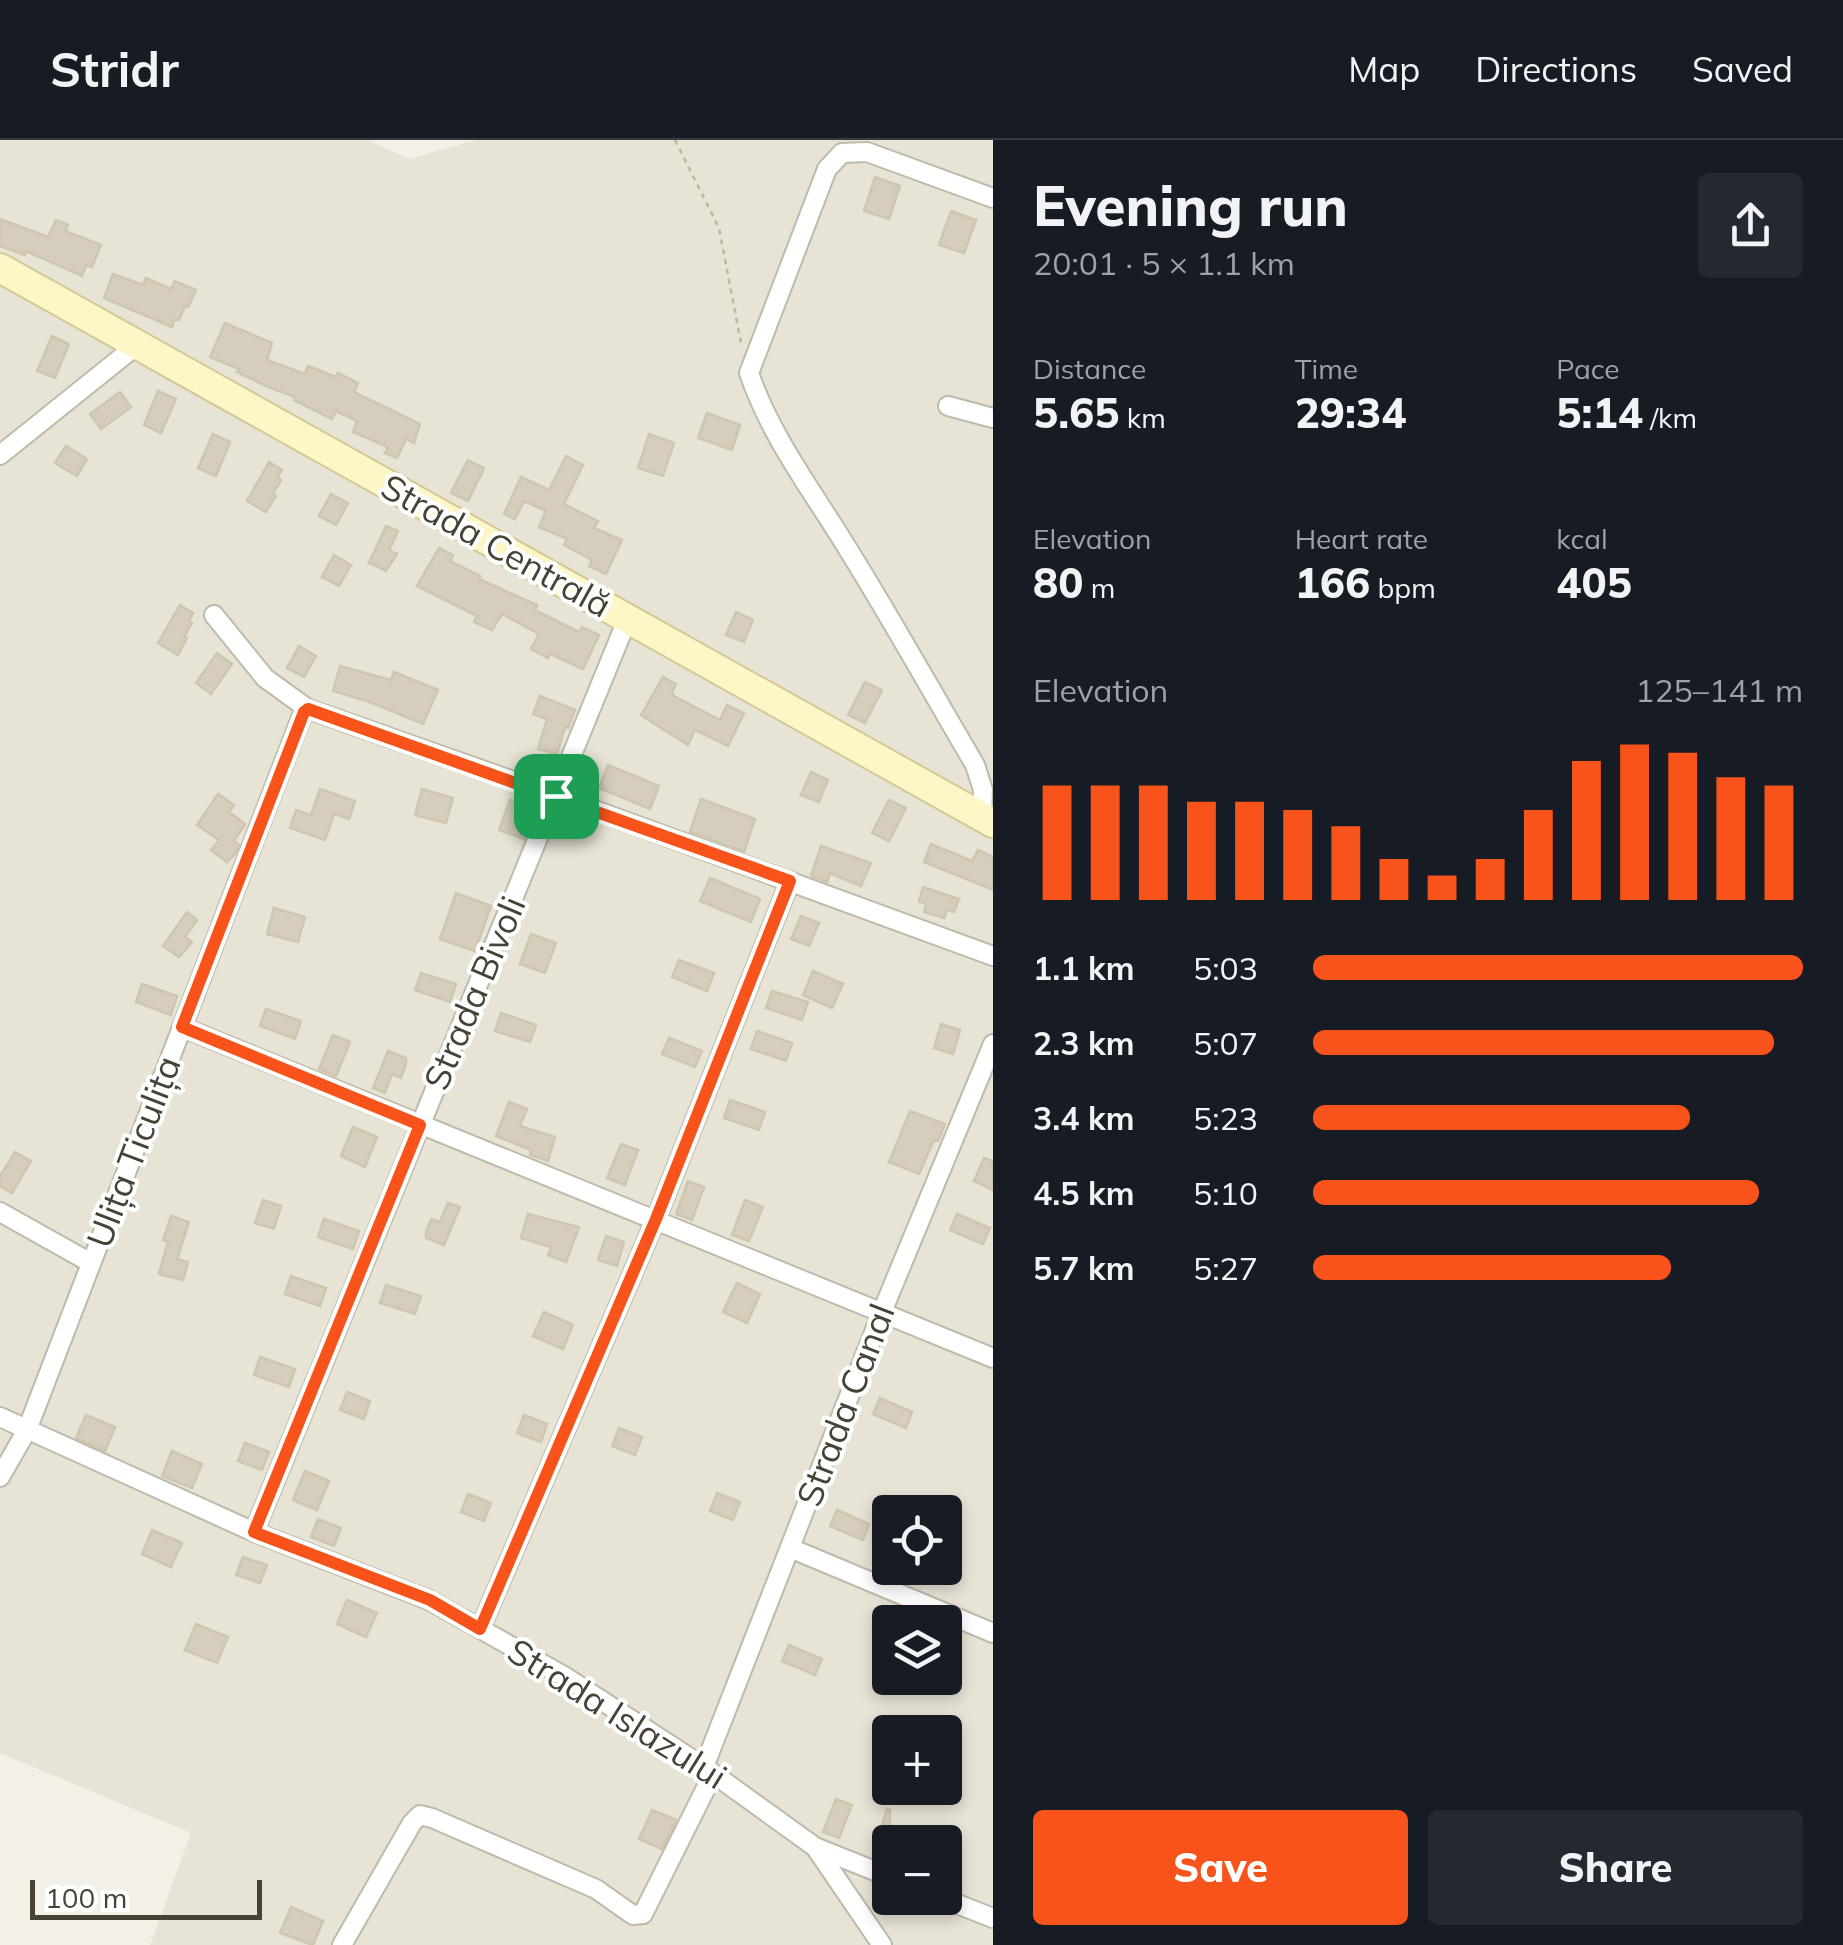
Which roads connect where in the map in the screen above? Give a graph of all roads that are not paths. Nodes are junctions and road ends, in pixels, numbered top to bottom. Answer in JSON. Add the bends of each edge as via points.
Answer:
{"nodes":[{"id":1,"x":993,"y":198,"type":"edge"},
{"id":2,"x":0,"y":268,"type":"edge"},
{"id":3,"x":138,"y":346,"type":"junction"},
{"id":4,"x":948,"y":406,"type":"dead end"},
{"id":5,"x":993,"y":418,"type":"edge"},
{"id":6,"x":0,"y":455,"type":"edge"},
{"id":7,"x":214,"y":615,"type":"dead end"},
{"id":8,"x":627,"y":620,"type":"junction"},
{"id":9,"x":308,"y":709,"type":"junction"},
{"id":10,"x":556,"y":796,"type":"junction"},
{"id":11,"x":987,"y":820,"type":"edge"},
{"id":12,"x":790,"y":881,"type":"junction"},
{"id":13,"x":993,"y":956,"type":"edge"},
{"id":14,"x":182,"y":1027,"type":"junction"},
{"id":15,"x":993,"y":1044,"type":"edge"},
{"id":16,"x":986,"y":1080,"type":"edge"},
{"id":17,"x":420,"y":1125,"type":"junction"},
{"id":18,"x":0,"y":1212,"type":"edge"},
{"id":19,"x":656,"y":1219,"type":"junction"},
{"id":20,"x":91,"y":1264,"type":"junction"},
{"id":21,"x":882,"y":1312,"type":"junction"},
{"id":22,"x":993,"y":1358,"type":"edge"},
{"id":23,"x":0,"y":1418,"type":"edge"},
{"id":24,"x":26,"y":1430,"type":"junction"},
{"id":25,"x":0,"y":1477,"type":"edge"},
{"id":26,"x":254,"y":1532,"type":"junction"},
{"id":27,"x":790,"y":1548,"type":"junction"},
{"id":28,"x":480,"y":1629,"type":"junction"},
{"id":29,"x":993,"y":1633,"type":"edge"},
{"id":30,"x":708,"y":1771,"type":"junction"},
{"id":31,"x":815,"y":1846,"type":"junction"},
{"id":32,"x":872,"y":1870,"type":"edge"},
{"id":33,"x":962,"y":1906,"type":"edge"},
{"id":34,"x":993,"y":1918,"type":"edge"},
{"id":35,"x":342,"y":1945,"type":"edge"},
{"id":36,"x":882,"y":1945,"type":"edge"}],
"edges":[{"from":1,"to":11,"type":"street","via":[[867,152],[842,153],[827,169],[749,373],[760,407],[974,766]]},
{"from":2,"to":3,"type":"main road","name":"Strada Centrală"},
{"from":3,"to":6,"type":"street"},
{"from":3,"to":8,"type":"main road","name":"Strada Centrală"},
{"from":4,"to":5,"type":"street"},
{"from":7,"to":9,"type":"street","via":[[265,678]]},
{"from":8,"to":10,"type":"street","name":"Strada Bivoli"},
{"from":8,"to":11,"type":"main road","name":"Strada Centrală"},
{"from":9,"to":10,"type":"street"},
{"from":9,"to":14,"type":"street","name":"Ulița Ticulița"},
{"from":10,"to":12,"type":"street"},
{"from":10,"to":17,"type":"street","name":"Strada Bivoli"},
{"from":12,"to":13,"type":"street"},
{"from":12,"to":19,"type":"street"},
{"from":14,"to":17,"type":"street"},
{"from":14,"to":20,"type":"street","name":"Ulița Ticulița"},
{"from":15,"to":16,"type":"street","name":"Strada Canal"},
{"from":16,"to":21,"type":"street","name":"Strada Canal"},
{"from":17,"to":19,"type":"street"},
{"from":17,"to":26,"type":"street","name":"Strada Bivoli"},
{"from":18,"to":20,"type":"street"},
{"from":19,"to":21,"type":"street"},
{"from":19,"to":28,"type":"street"},
{"from":20,"to":24,"type":"street","name":"Ulița Ticulița"},
{"from":21,"to":22,"type":"street"},
{"from":21,"to":27,"type":"street","name":"Strada Canal"},
{"from":23,"to":24,"type":"street","name":"Strada Islazului"},
{"from":24,"to":25,"type":"street","name":"Ulița Ticulița"},
{"from":24,"to":26,"type":"street","name":"Strada Islazului"},
{"from":26,"to":28,"type":"street","name":"Strada Islazului","via":[[430,1600]]},
{"from":27,"to":29,"type":"street"},
{"from":27,"to":30,"type":"street","name":"Strada Canal"},
{"from":28,"to":30,"type":"street","name":"Strada Islazului"},
{"from":30,"to":31,"type":"street","name":"Strada Islazului"},
{"from":30,"to":35,"type":"street","name":"Strada Canal","via":[[643,1914],[632,1915],[596,1890],[420,1816]]},
{"from":31,"to":32,"type":"street"},
{"from":31,"to":36,"type":"street","name":"Strada Islazului"},
{"from":33,"to":34,"type":"street"}]}
